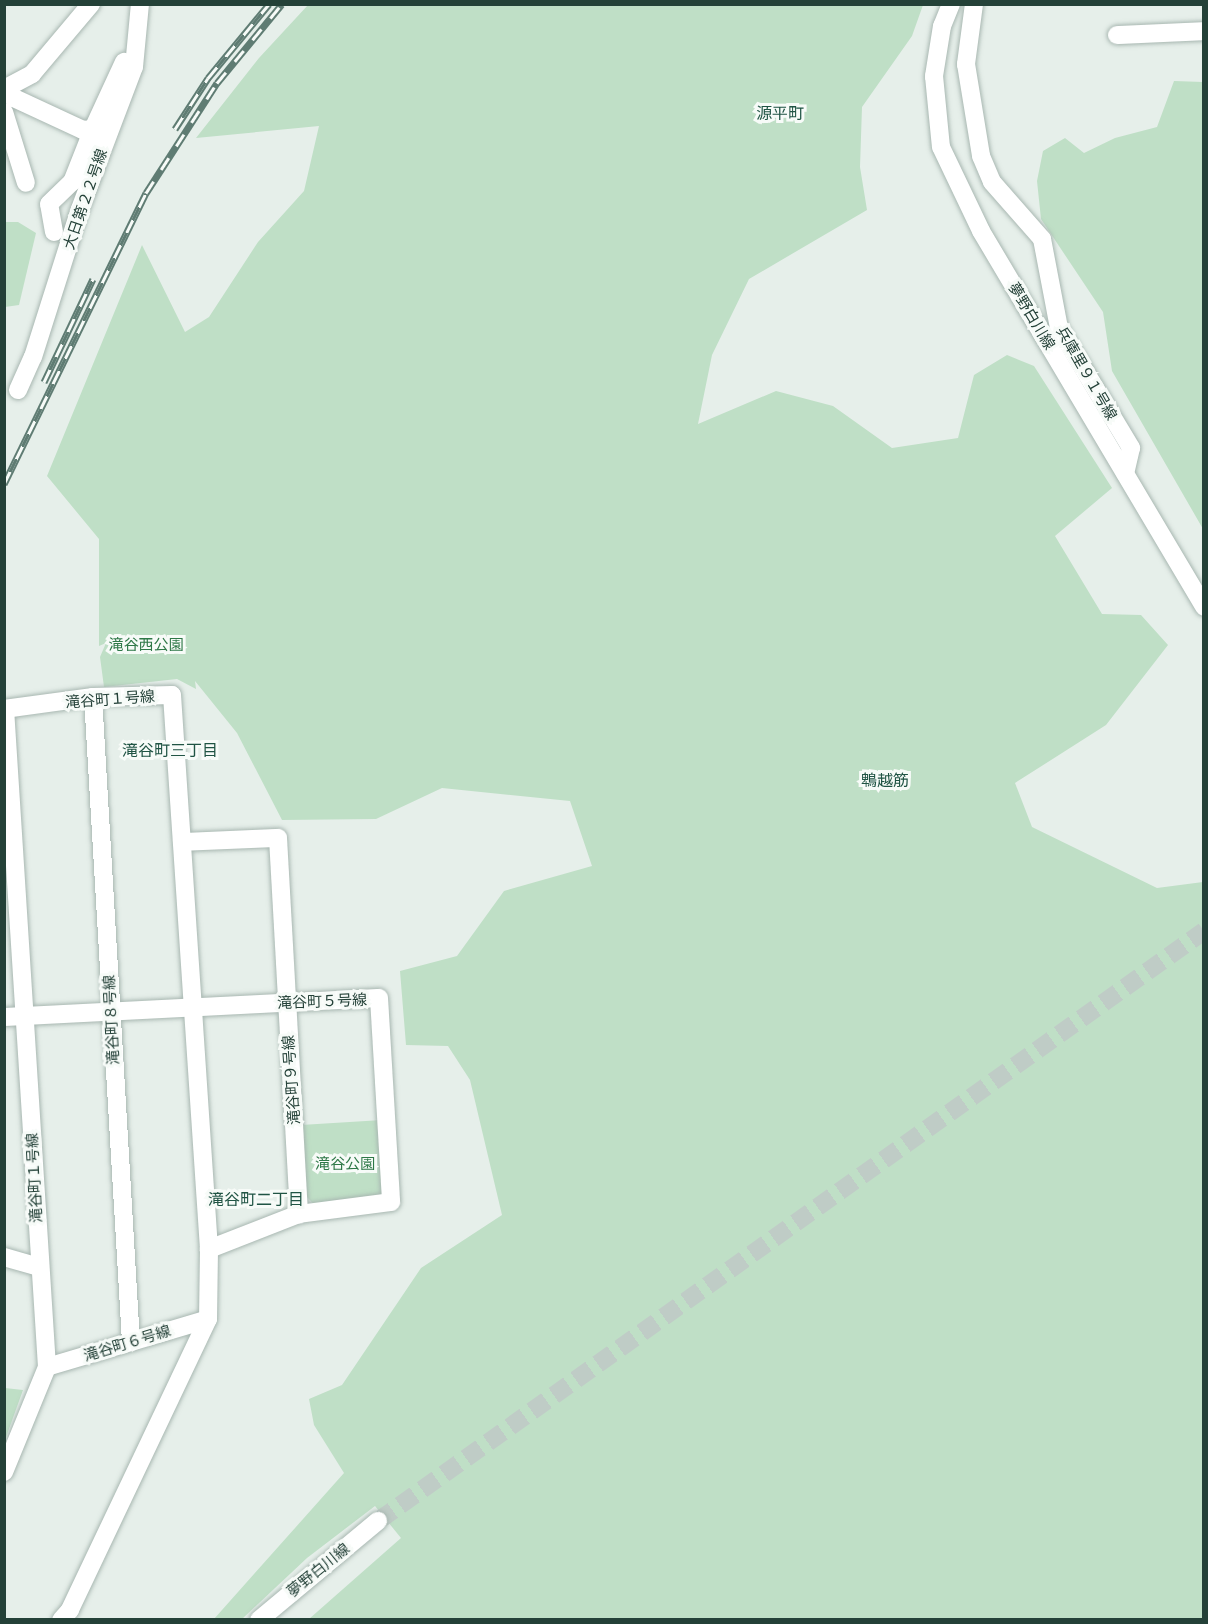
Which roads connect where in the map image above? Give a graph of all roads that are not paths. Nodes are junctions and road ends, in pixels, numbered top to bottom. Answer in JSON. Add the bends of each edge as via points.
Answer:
{"nodes":[{"id":1,"x":91,"y":4,"type":"edge"},
{"id":2,"x":140,"y":4,"type":"edge"},
{"id":3,"x":951,"y":4,"type":"edge"},
{"id":4,"x":974,"y":4,"type":"edge"},
{"id":5,"x":1203,"y":32,"type":"edge"},
{"id":6,"x":1117,"y":34,"type":"dead end"},
{"id":7,"x":136,"y":45,"type":"junction"},
{"id":8,"x":4,"y":89,"type":"edge"},
{"id":9,"x":4,"y":112,"type":"edge"},
{"id":10,"x":93,"y":129,"type":"junction"},
{"id":11,"x":26,"y":183,"type":"dead end"},
{"id":12,"x":54,"y":232,"type":"dead end"},
{"id":13,"x":18,"y":390,"type":"dead end"},
{"id":14,"x":1125,"y":473,"type":"junction"},
{"id":15,"x":1203,"y":608,"type":"edge"},
{"id":16,"x":93,"y":698,"type":"junction"},
{"id":17,"x":4,"y":709,"type":"edge"},
{"id":18,"x":182,"y":842,"type":"junction"},
{"id":19,"x":286,"y":1002,"type":"junction"},
{"id":20,"x":193,"y":1007,"type":"junction"},
{"id":21,"x":110,"y":1011,"type":"junction"},
{"id":22,"x":26,"y":1016,"type":"junction"},
{"id":23,"x":4,"y":1017,"type":"edge"},
{"id":24,"x":299,"y":1214,"type":"junction"},
{"id":25,"x":209,"y":1249,"type":"junction"},
{"id":26,"x":4,"y":1257,"type":"edge"},
{"id":27,"x":38,"y":1267,"type":"junction"},
{"id":28,"x":208,"y":1319,"type":"junction"},
{"id":29,"x":131,"y":1342,"type":"junction"},
{"id":30,"x":47,"y":1367,"type":"junction"},
{"id":31,"x":4,"y":1472,"type":"edge"},
{"id":32,"x":378,"y":1521,"type":"tunnel mouth"},
{"id":33,"x":61,"y":1620,"type":"edge"},
{"id":34,"x":259,"y":1620,"type":"edge"}],
"edges":[{"from":1,"to":8,"type":"street","via":[[32,74]]},
{"from":2,"to":7,"type":"street","name":"大日第２２号線"},
{"from":3,"to":14,"type":"street","name":"夢野白川線","via":[[942,27],[934,76],[942,147],[981,231]]},
{"from":4,"to":14,"type":"street","name":"兵庫里９１号線","via":[[966,64],[981,156],[992,182],[1042,239],[1059,327],[1131,448]]},
{"from":5,"to":6,"type":"street"},
{"from":7,"to":10,"type":"street"},
{"from":7,"to":13,"type":"street","name":"大日第２２号線","via":[[134,68],[80,209],[33,357]]},
{"from":8,"to":10,"type":"street","via":[[14,98],[83,130]]},
{"from":9,"to":11,"type":"street"},
{"from":10,"to":12,"type":"street","via":[[72,182],[49,204]]},
{"from":14,"to":15,"type":"street","name":"夢野白川線"},
{"from":16,"to":17,"type":"street","name":"滝谷町１号線"},
{"from":16,"to":18,"type":"street","name":"滝谷町１号線","via":[[172,695]]},
{"from":16,"to":21,"type":"street","name":"滝谷町８号線"},
{"from":17,"to":22,"type":"street","name":"滝谷町１号線"},
{"from":18,"to":19,"type":"street","name":"滝谷町９号線","via":[[278,838]]},
{"from":18,"to":20,"type":"street","name":"滝谷町１号線"},
{"from":19,"to":20,"type":"street","name":"滝谷町５号線"},
{"from":19,"to":24,"type":"street","name":"滝谷町９号線"},
{"from":19,"to":24,"type":"street","name":"滝谷町５号線","via":[[379,998],[392,1202]]},
{"from":20,"to":21,"type":"street","name":"滝谷町５号線"},
{"from":20,"to":25,"type":"street","name":"滝谷町１号線"},
{"from":21,"to":22,"type":"street","name":"滝谷町５号線"},
{"from":21,"to":29,"type":"street","name":"滝谷町８号線"},
{"from":22,"to":23,"type":"street","name":"滝谷町５号線"},
{"from":22,"to":27,"type":"street","name":"滝谷町１号線"},
{"from":24,"to":25,"type":"street"},
{"from":25,"to":28,"type":"street","name":"滝谷町１号線"},
{"from":26,"to":27,"type":"street"},
{"from":27,"to":30,"type":"street","name":"滝谷町１号線"},
{"from":28,"to":29,"type":"street","name":"滝谷町６号線"},
{"from":28,"to":33,"type":"street","name":"滝谷町１号線","via":[[70,1610]]},
{"from":29,"to":30,"type":"street","name":"滝谷町６号線"},
{"from":30,"to":31,"type":"street","name":"滝谷町１号線"},
{"from":32,"to":34,"type":"street","name":"夢野白川線"}]}
